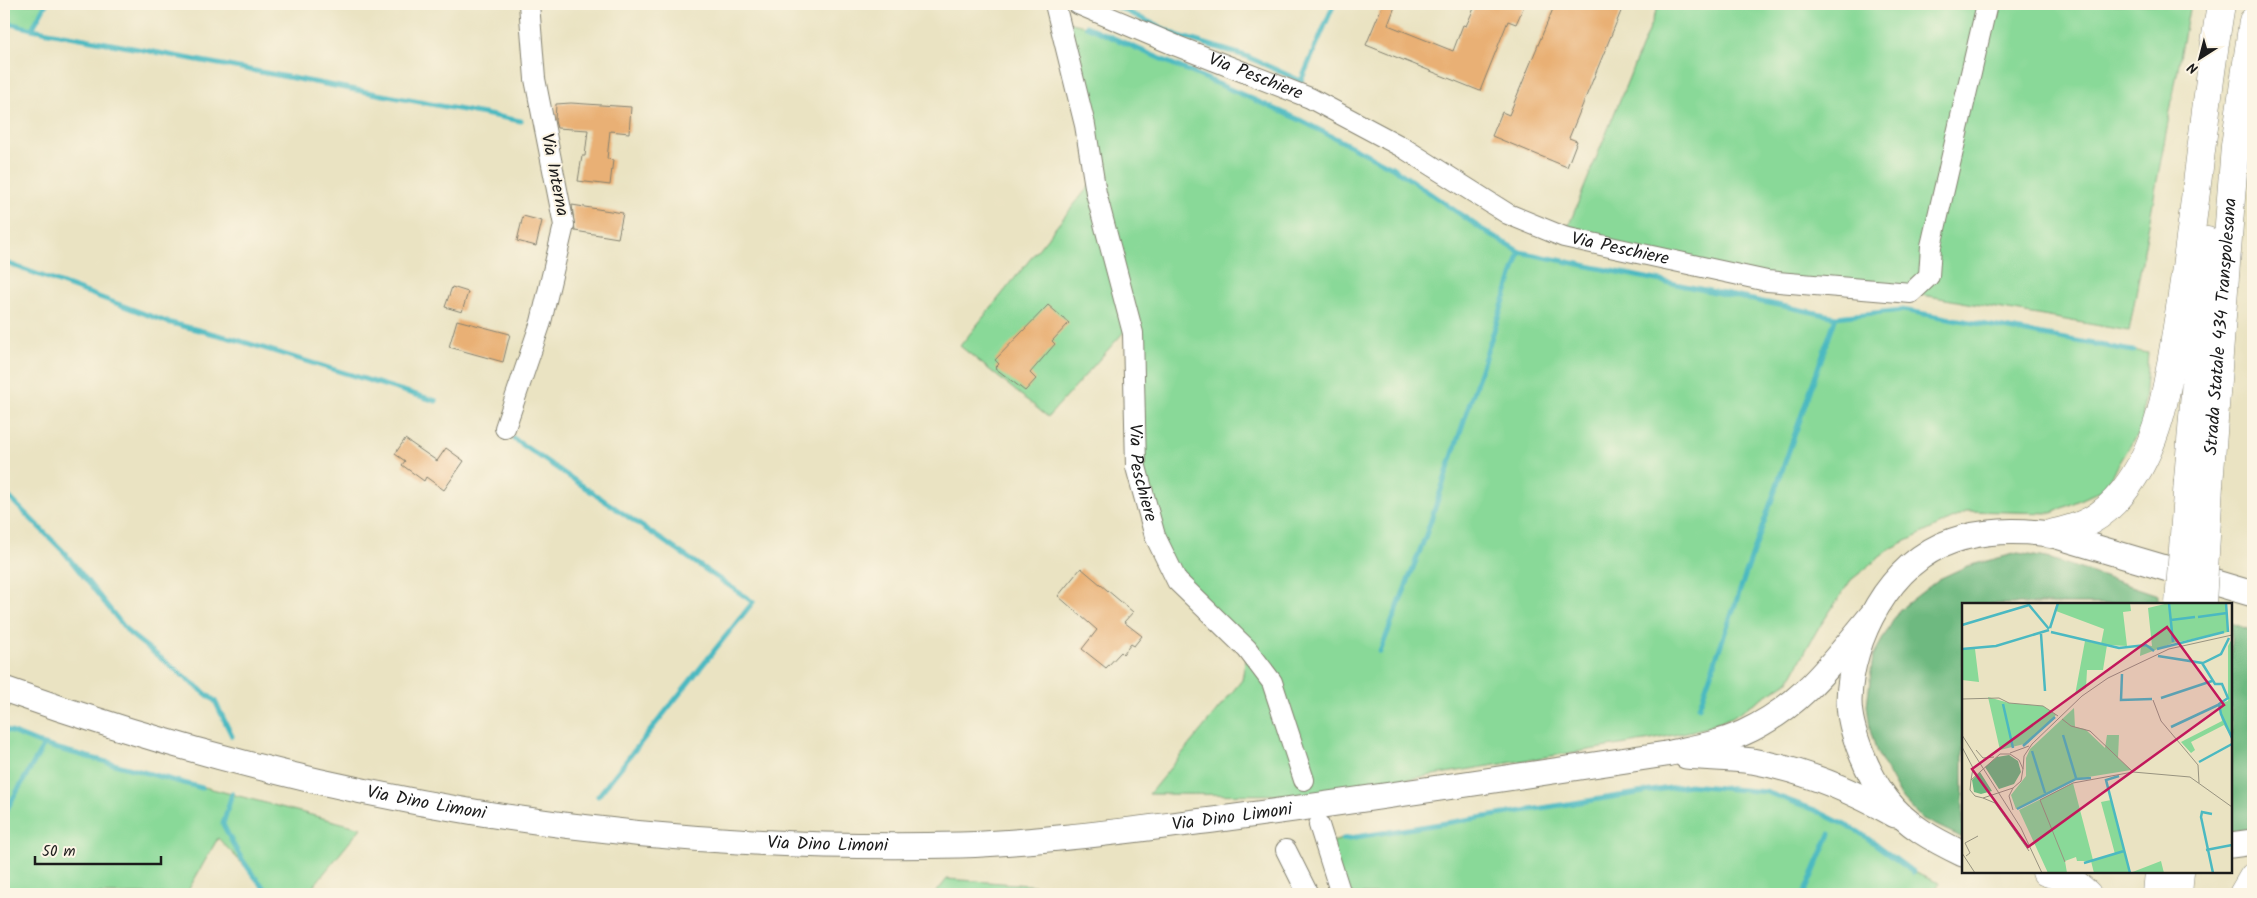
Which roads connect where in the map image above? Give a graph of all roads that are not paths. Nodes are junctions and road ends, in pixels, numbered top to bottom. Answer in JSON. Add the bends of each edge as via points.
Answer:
{"nodes":[{"id":1,"x":530,"y":4,"type":"edge"},
{"id":2,"x":1055,"y":4,"type":"edge"},
{"id":3,"x":1078,"y":4,"type":"edge"},
{"id":4,"x":1987,"y":4,"type":"edge"},
{"id":5,"x":2221,"y":4,"type":"edge"},
{"id":6,"x":2235,"y":4,"type":"edge"},
{"id":7,"x":2253,"y":21,"type":"edge"},
{"id":8,"x":505,"y":428,"type":"dead end"},
{"id":9,"x":2199,"y":482,"type":"junction"},
{"id":10,"x":2050,"y":534,"type":"junction"},
{"id":11,"x":2253,"y":594,"type":"edge"},
{"id":12,"x":2179,"y":603,"type":"edge"},
{"id":13,"x":2202,"y":603,"type":"edge"},
{"id":14,"x":1871,"y":616,"type":"junction"},
{"id":15,"x":4,"y":689,"type":"edge"},
{"id":16,"x":1666,"y":754,"type":"junction"},
{"id":17,"x":1304,"y":780,"type":"dead end"},
{"id":18,"x":1909,"y":823,"type":"junction"},
{"id":19,"x":1318,"y":825,"type":"dead end"},
{"id":20,"x":2253,"y":842,"type":"edge"},
{"id":21,"x":2232,"y":845,"type":"edge"},
{"id":22,"x":1286,"y":850,"type":"dead end"},
{"id":23,"x":1962,"y":854,"type":"edge"},
{"id":24,"x":2049,"y":873,"type":"edge"},
{"id":25,"x":2158,"y":873,"type":"edge"},
{"id":26,"x":2180,"y":873,"type":"edge"},
{"id":27,"x":2253,"y":877,"type":"edge"},
{"id":28,"x":1308,"y":894,"type":"edge"},
{"id":29,"x":1341,"y":894,"type":"edge"},
{"id":30,"x":2087,"y":894,"type":"edge"},
{"id":31,"x":2156,"y":894,"type":"edge"},
{"id":32,"x":2178,"y":894,"type":"edge"},
{"id":33,"x":2243,"y":894,"type":"edge"}],
"edges":[{"from":1,"to":8,"type":"street","name":"Via Interna","via":[[536,79],[564,225],[541,322]]},
{"from":2,"to":17,"type":"street","name":"Via Peschiere","via":[[1085,126],[1096,193],[1133,333],[1136,466],[1155,536],[1176,581],[1247,649],[1272,682]]},
{"from":3,"to":4,"type":"street","name":"Via Peschiere","via":[[1310,98],[1402,147],[1508,214],[1564,237],[1767,281],[1911,293],[1930,276],[1932,246]]},
{"from":5,"to":10,"type":"highway","via":[[2187,263],[2165,398],[2155,432],[2139,468],[2112,504],[2095,520]]},
{"from":6,"to":9,"type":"highway","name":"Strada Statale 434 Transpolesana","via":[[2212,182]]},
{"from":7,"to":9,"type":"highway","name":"Strada Statale 434 Transpolesana","via":[[2235,146]]},
{"from":9,"to":12,"type":"highway","name":"Strada Statale 434 Transpolesana","bridge":true},
{"from":9,"to":13,"type":"highway","name":"Strada Statale 434 Transpolesana","bridge":true},
{"from":10,"to":11,"type":"main road"},
{"from":10,"to":14,"type":"main road","via":[[2018,530],[1982,533],[1950,542],[1907,570]]},
{"from":14,"to":16,"type":"main road","via":[[1814,685],[1790,707],[1742,734]]},
{"from":14,"to":18,"type":"main road","via":[[1852,681],[1849,702],[1852,723],[1874,780],[1887,800]]},
{"from":15,"to":16,"type":"main road","name":"Via Dino Limoni","via":[[169,744],[386,797],[546,824],[730,842],[880,845],[1023,841],[1255,814]]},
{"from":16,"to":18,"type":"main road","via":[[1751,761],[1798,772],[1867,799]]},
{"from":18,"to":23,"type":"main road","via":[[1923,834]]},
{"from":19,"to":29,"type":"street"},
{"from":20,"to":21,"type":"main road"},
{"from":22,"to":28,"type":"street"},
{"from":24,"to":30,"type":"highway","via":[[2071,880]]},
{"from":25,"to":31,"type":"highway"},
{"from":26,"to":32,"type":"highway"},
{"from":27,"to":33,"type":"highway"}]}
